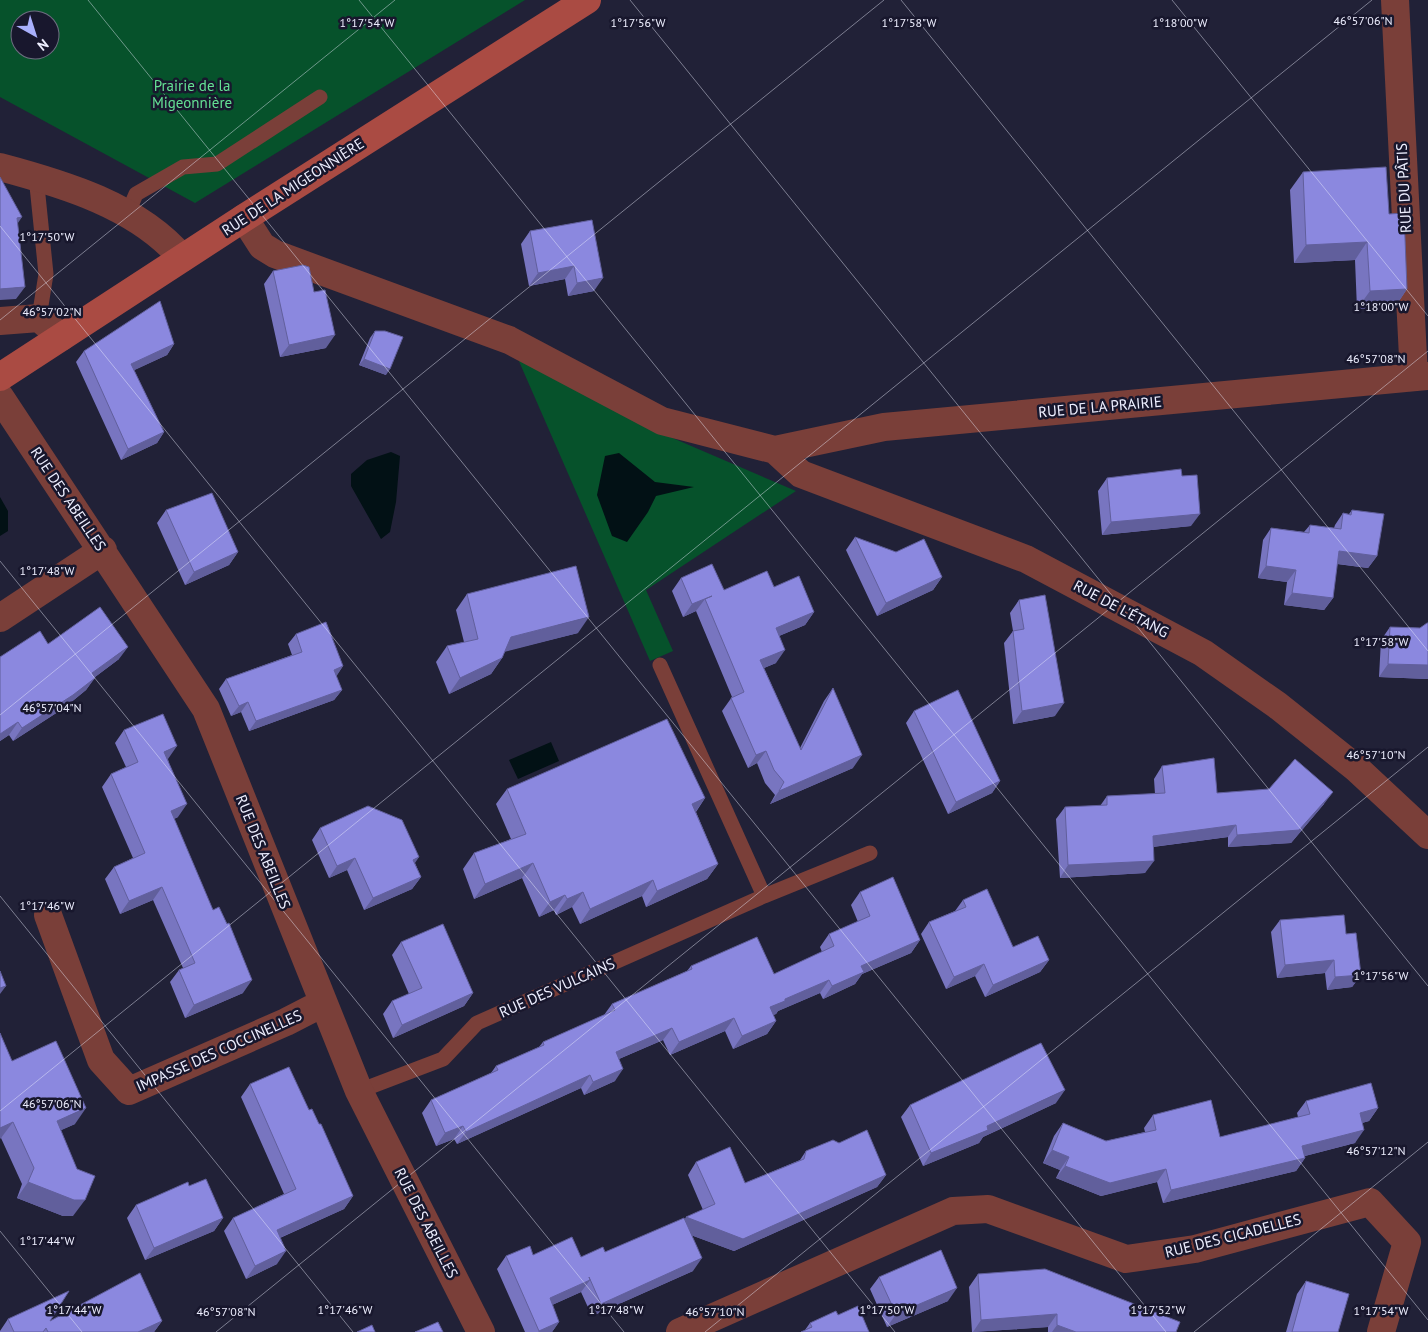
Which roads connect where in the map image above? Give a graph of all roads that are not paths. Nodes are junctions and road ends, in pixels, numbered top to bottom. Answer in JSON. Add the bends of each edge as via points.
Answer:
{"nodes":[{"id":1,"x":587,"y":0,"type":"edge"},
{"id":2,"x":1394,"y":0,"type":"edge"},
{"id":3,"x":320,"y":97,"type":"dead end"},
{"id":4,"x":0,"y":167,"type":"edge"},
{"id":5,"x":36,"y":176,"type":"junction"},
{"id":6,"x":127,"y":215,"type":"junction"},
{"id":7,"x":244,"y":218,"type":"junction"},
{"id":8,"x":182,"y":258,"type":"junction"},
{"id":9,"x":39,"y":318,"type":"junction"},
{"id":10,"x":0,"y":321,"type":"edge"},
{"id":11,"x":61,"y":337,"type":"junction"},
{"id":12,"x":0,"y":377,"type":"edge"},
{"id":13,"x":1421,"y":377,"type":"edge"},
{"id":14,"x":0,"y":397,"type":"edge"},
{"id":15,"x":775,"y":450,"type":"junction"},
{"id":16,"x":103,"y":550,"type":"junction"},
{"id":17,"x":0,"y":618,"type":"edge"},
{"id":18,"x":660,"y":665,"type":"dead end"},
{"id":19,"x":1428,"y":835,"type":"edge"},
{"id":20,"x":870,"y":853,"type":"dead end"},
{"id":21,"x":764,"y":896,"type":"junction"},
{"id":22,"x":48,"y":915,"type":"dead end"},
{"id":23,"x":323,"y":1004,"type":"junction"},
{"id":24,"x":359,"y":1091,"type":"junction"},
{"id":25,"x":481,"y":1332,"type":"edge"},
{"id":26,"x":680,"y":1332,"type":"edge"},
{"id":27,"x":1380,"y":1332,"type":"edge"}],
"edges":[{"from":1,"to":7,"type":"street","name":"RUE DE LA MIGEONNIÈRE"},
{"from":2,"to":13,"type":"street","name":"RUE DU PÂTIS"},
{"from":3,"to":6,"type":"lane","via":[[217,164],[183,167],[136,194]]},
{"from":4,"to":5,"type":"street"},
{"from":5,"to":6,"type":"street"},
{"from":5,"to":9,"type":"lane","via":[[46,274]]},
{"from":6,"to":8,"type":"street","via":[[158,234]]},
{"from":7,"to":8,"type":"street","name":"RUE DE LA MIGEONNIÈRE"},
{"from":7,"to":15,"type":"street","via":[[262,246],[275,254],[509,340],[662,420]]},
{"from":8,"to":11,"type":"street","name":"RUE DE LA MIGEONNIÈRE"},
{"from":9,"to":10,"type":"street"},
{"from":9,"to":11,"type":"street"},
{"from":11,"to":12,"type":"street","name":"RUE DE LA MIGEONNIÈRE"},
{"from":13,"to":15,"type":"street","name":"RUE DE LA PRAIRIE","via":[[884,427]]},
{"from":14,"to":16,"type":"street","name":"RUE DES ABEILLES"},
{"from":15,"to":19,"type":"street","name":"RUE DE L'ÉTANG","via":[[801,474],[1026,559],[1203,653],[1277,705],[1356,768]]},
{"from":16,"to":17,"type":"street"},
{"from":16,"to":23,"type":"street","name":"RUE DES ABEILLES","via":[[206,709]]},
{"from":18,"to":21,"type":"lane"},
{"from":20,"to":21,"type":"lane","name":"RUE DES VULCAINS"},
{"from":21,"to":24,"type":"lane","name":"RUE DES VULCAINS","via":[[478,1024],[443,1059]]},
{"from":22,"to":23,"type":"street","name":"IMPASSE DES COCCINELLES","via":[[101,1060],[129,1091]]},
{"from":23,"to":24,"type":"street","name":"RUE DES ABEILLES"},
{"from":24,"to":25,"type":"street","name":"RUE DES ABEILLES"},
{"from":26,"to":27,"type":"street","name":"RUE DES CICADELLES","via":[[953,1211],[988,1209],[1126,1260],[1195,1249],[1370,1202],[1407,1242]]}]}
